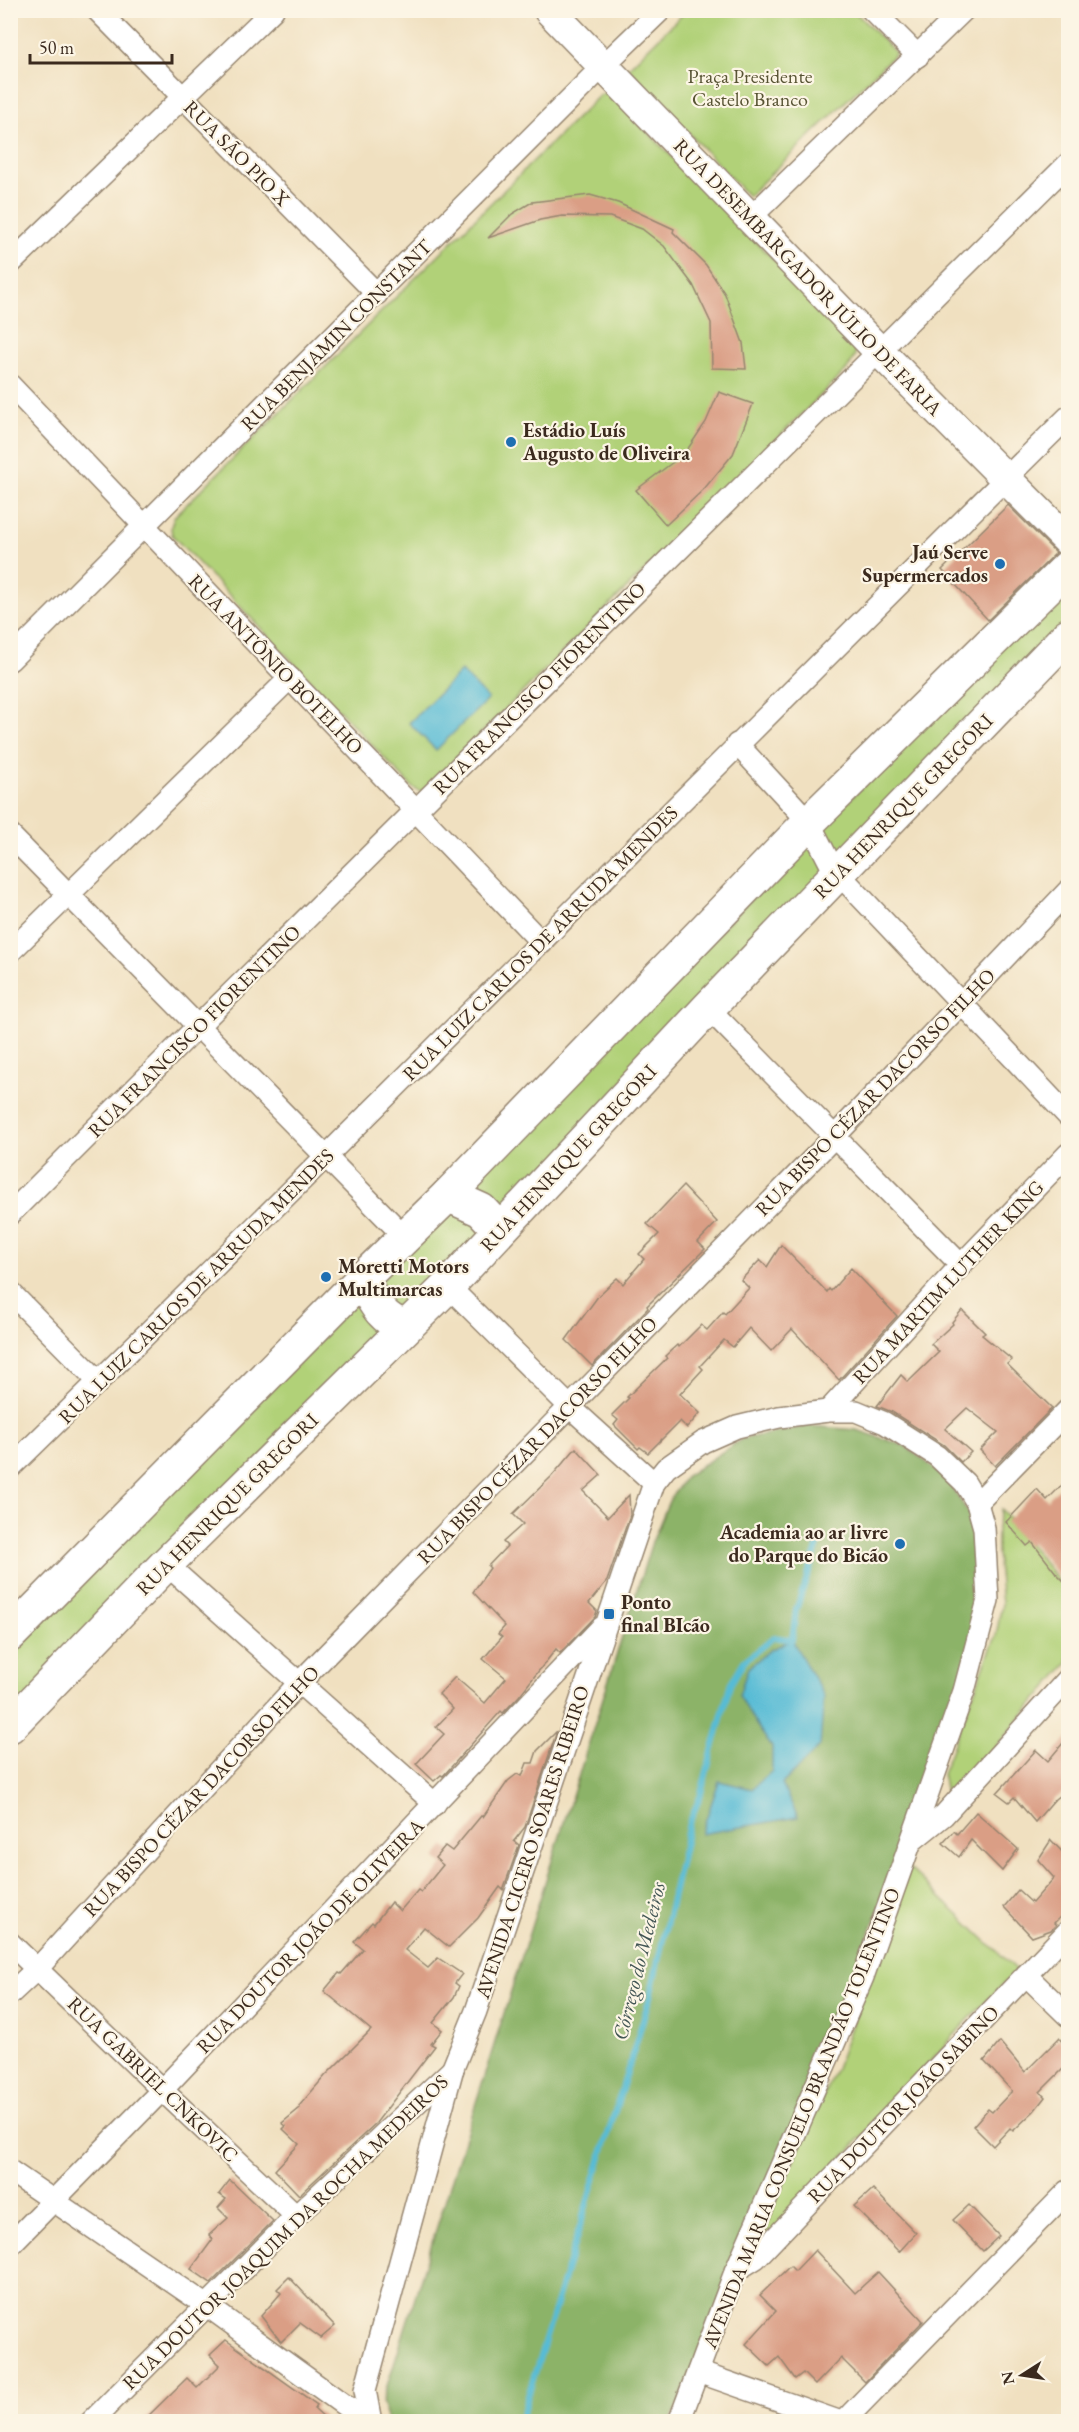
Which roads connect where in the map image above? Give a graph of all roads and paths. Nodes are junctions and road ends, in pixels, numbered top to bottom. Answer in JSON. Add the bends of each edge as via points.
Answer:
{"nodes":[{"id":1,"x":96,"y":10,"type":"edge"},
{"id":2,"x":273,"y":10,"type":"edge"},
{"id":3,"x":549,"y":10,"type":"edge"},
{"id":4,"x":661,"y":10,"type":"edge"},
{"id":5,"x":872,"y":10,"type":"edge"},
{"id":6,"x":964,"y":10,"type":"edge"},
{"id":7,"x":918,"y":56,"type":"junction"},
{"id":8,"x":603,"y":66,"type":"junction"},
{"id":9,"x":182,"y":97,"type":"junction"},
{"id":10,"x":1068,"y":164,"type":"edge"},
{"id":11,"x":750,"y":218,"type":"junction"},
{"id":12,"x":10,"y":264,"type":"edge"},
{"id":13,"x":377,"y":294,"type":"junction"},
{"id":14,"x":880,"y":352,"type":"junction"},
{"id":15,"x":10,"y":385,"type":"edge"},
{"id":16,"x":1068,"y":417,"type":"edge"},
{"id":17,"x":1005,"y":479,"type":"junction"},
{"id":18,"x":145,"y":527,"type":"junction"},
{"id":19,"x":1068,"y":541,"type":"edge"},
{"id":20,"x":1068,"y":567,"type":"edge"},
{"id":21,"x":1068,"y":635,"type":"edge"},
{"id":22,"x":10,"y":660,"type":"edge"},
{"id":23,"x":290,"y":678,"type":"junction"},
{"id":24,"x":737,"y":744,"type":"junction"},
{"id":25,"x":415,"y":811,"type":"junction"},
{"id":26,"x":809,"y":822,"type":"junction"},
{"id":27,"x":10,"y":835,"type":"edge"},
{"id":28,"x":838,"y":873,"type":"junction"},
{"id":29,"x":1068,"y":891,"type":"edge"},
{"id":30,"x":69,"y":894,"type":"junction"},
{"id":31,"x":542,"y":943,"type":"junction"},
{"id":32,"x":10,"y":952,"type":"edge"},
{"id":33,"x":960,"y":1002,"type":"junction"},
{"id":34,"x":708,"y":1008,"type":"junction"},
{"id":35,"x":198,"y":1026,"type":"junction"},
{"id":36,"x":1068,"y":1116,"type":"edge"},
{"id":37,"x":835,"y":1136,"type":"junction"},
{"id":38,"x":1068,"y":1154,"type":"edge"},
{"id":39,"x":326,"y":1157,"type":"junction"},
{"id":40,"x":448,"y":1195,"type":"junction"},
{"id":41,"x":10,"y":1214,"type":"edge"},
{"id":42,"x":499,"y":1229,"type":"junction"},
{"id":43,"x":405,"y":1237,"type":"junction"},
{"id":44,"x":961,"y":1265,"type":"junction"},
{"id":45,"x":362,"y":1279,"type":"junction"},
{"id":46,"x":448,"y":1286,"type":"junction"},
{"id":47,"x":10,"y":1292,"type":"edge"},
{"id":48,"x":406,"y":1326,"type":"junction"},
{"id":49,"x":99,"y":1382,"type":"junction"},
{"id":50,"x":570,"y":1407,"type":"junction"},
{"id":51,"x":1068,"y":1410,"type":"edge"},
{"id":52,"x":828,"y":1411,"type":"junction"},
{"id":53,"x":10,"y":1468,"type":"edge"},
{"id":54,"x":654,"y":1484,"type":"junction"},
{"id":55,"x":977,"y":1503,"type":"junction"},
{"id":56,"x":166,"y":1564,"type":"junction"},
{"id":57,"x":605,"y":1623,"type":"junction"},
{"id":58,"x":10,"y":1635,"type":"edge"},
{"id":59,"x":1068,"y":1679,"type":"edge"},
{"id":60,"x":299,"y":1683,"type":"junction"},
{"id":61,"x":10,"y":1726,"type":"edge"},
{"id":62,"x":435,"y":1804,"type":"junction"},
{"id":63,"x":912,"y":1840,"type":"junction"},
{"id":64,"x":1068,"y":1931,"type":"edge"},
{"id":65,"x":10,"y":1943,"type":"edge"},
{"id":66,"x":38,"y":1968,"type":"junction"},
{"id":67,"x":1026,"y":1975,"type":"junction"},
{"id":68,"x":10,"y":1994,"type":"edge"},
{"id":69,"x":1068,"y":2016,"type":"edge"},
{"id":70,"x":453,"y":2068,"type":"junction"},
{"id":71,"x":162,"y":2090,"type":"junction"},
{"id":72,"x":10,"y":2171,"type":"edge"},
{"id":73,"x":1068,"y":2191,"type":"edge"},
{"id":74,"x":54,"y":2202,"type":"junction"},
{"id":75,"x":296,"y":2216,"type":"junction"},
{"id":76,"x":10,"y":2245,"type":"edge"},
{"id":77,"x":735,"y":2272,"type":"junction"},
{"id":78,"x":206,"y":2305,"type":"junction"},
{"id":79,"x":698,"y":2372,"type":"junction"},
{"id":80,"x":368,"y":2407,"type":"edge"},
{"id":81,"x":346,"y":2414,"type":"edge"},
{"id":82,"x":91,"y":2421,"type":"edge"},
{"id":83,"x":679,"y":2421,"type":"edge"},
{"id":84,"x":842,"y":2421,"type":"edge"}],
"edges":[{"from":1,"to":9,"type":"street","name":"RUA SÃO PIO X"},
{"from":2,"to":9,"type":"street"},
{"from":3,"to":8,"type":"street","name":"RUA DESEMBARGADOR JÚLIO DE FARIA"},
{"from":4,"to":8,"type":"street","name":"RUA BENJAMIN CONSTANT"},
{"from":5,"to":7,"type":"street"},
{"from":6,"to":7,"type":"street"},
{"from":7,"to":11,"type":"street"},
{"from":8,"to":11,"type":"street","name":"RUA DESEMBARGADOR JÚLIO DE FARIA"},
{"from":8,"to":13,"type":"street","name":"RUA BENJAMIN CONSTANT"},
{"from":9,"to":12,"type":"street"},
{"from":9,"to":13,"type":"street","name":"RUA SÃO PIO X"},
{"from":10,"to":14,"type":"street","name":"RUA FRANCISCO FIORENTINO"},
{"from":11,"to":14,"type":"street","name":"RUA DESEMBARGADOR JÚLIO DE FARIA"},
{"from":13,"to":18,"type":"street","name":"RUA BENJAMIN CONSTANT"},
{"from":14,"to":17,"type":"street","name":"RUA DESEMBARGADOR JÚLIO DE FARIA"},
{"from":14,"to":25,"type":"street","name":"RUA FRANCISCO FIORENTINO"},
{"from":15,"to":18,"type":"street","name":"RUA ANTÔNIO BOTELHO"},
{"from":16,"to":17,"type":"street","name":"RUA LUIZ CARLOS DE ARRUDA MENDES"},
{"from":17,"to":19,"type":"street","name":"RUA DESEMBARGADOR JÚLIO DE FARIA"},
{"from":17,"to":24,"type":"street","name":"RUA LUIZ CARLOS DE ARRUDA MENDES"},
{"from":18,"to":22,"type":"street","name":"RUA BENJAMIN CONSTANT"},
{"from":18,"to":23,"type":"street","name":"RUA ANTÔNIO BOTELHO"},
{"from":20,"to":26,"type":"main road"},
{"from":21,"to":28,"type":"main road","name":"RUA HENRIQUE GREGORI"},
{"from":23,"to":25,"type":"street","name":"RUA ANTÔNIO BOTELHO"},
{"from":23,"to":30,"type":"street"},
{"from":24,"to":26,"type":"street"},
{"from":24,"to":31,"type":"street","name":"RUA LUIZ CARLOS DE ARRUDA MENDES"},
{"from":25,"to":31,"type":"street","name":"RUA ANTÔNIO BOTELHO"},
{"from":25,"to":35,"type":"street","name":"RUA FRANCISCO FIORENTINO"},
{"from":26,"to":28,"type":"street"},
{"from":26,"to":40,"type":"main road"},
{"from":27,"to":30,"type":"street"},
{"from":28,"to":33,"type":"street"},
{"from":28,"to":34,"type":"main road","name":"RUA HENRIQUE GREGORI"},
{"from":29,"to":33,"type":"street","name":"RUA BISPO CÉZAR DACORSO FILHO"},
{"from":30,"to":32,"type":"street"},
{"from":30,"to":35,"type":"street"},
{"from":31,"to":39,"type":"street","name":"RUA LUIZ CARLOS DE ARRUDA MENDES"},
{"from":33,"to":36,"type":"street"},
{"from":33,"to":37,"type":"street","name":"RUA BISPO CÉZAR DACORSO FILHO"},
{"from":34,"to":37,"type":"street"},
{"from":34,"to":42,"type":"main road","name":"RUA HENRIQUE GREGORI"},
{"from":35,"to":39,"type":"street"},
{"from":35,"to":41,"type":"street","name":"RUA FRANCISCO FIORENTINO"},
{"from":37,"to":44,"type":"street"},
{"from":37,"to":50,"type":"street","name":"RUA BISPO CÉZAR DACORSO FILHO"},
{"from":38,"to":44,"type":"street","name":"RUA MARTIM LUTHER KING"},
{"from":39,"to":43,"type":"street"},
{"from":39,"to":49,"type":"street","name":"RUA LUIZ CARLOS DE ARRUDA MENDES"},
{"from":40,"to":42,"type":"main road","via":[[488,1214]]},
{"from":40,"to":43,"type":"main road"},
{"from":42,"to":46,"type":"main road","name":"RUA HENRIQUE GREGORI"},
{"from":43,"to":45,"type":"main road"},
{"from":44,"to":52,"type":"street","name":"RUA MARTIM LUTHER KING"},
{"from":45,"to":48,"type":"main road","via":[[383,1315],[394,1324]]},
{"from":45,"to":58,"type":"main road"},
{"from":46,"to":48,"type":"main road","name":"RUA HENRIQUE GREGORI"},
{"from":46,"to":50,"type":"street"},
{"from":47,"to":49,"type":"street"},
{"from":48,"to":56,"type":"main road","name":"RUA HENRIQUE GREGORI"},
{"from":49,"to":53,"type":"street","name":"RUA LUIZ CARLOS DE ARRUDA MENDES"},
{"from":50,"to":54,"type":"street"},
{"from":50,"to":60,"type":"street","name":"RUA BISPO CÉZAR DACORSO FILHO"},
{"from":51,"to":55,"type":"street"},
{"from":52,"to":54,"type":"street","name":"AVENIDA CICERO SOARES RIBEIRO","via":[[737,1427],[704,1442],[666,1468]]},
{"from":52,"to":55,"type":"street","name":"AVENIDA MARIA CONSUELO BRANDÃO TOLENTINO","via":[[856,1411],[885,1423],[937,1456],[965,1483]]},
{"from":54,"to":57,"type":"street","name":"AVENIDA CICERO SOARES RIBEIRO"},
{"from":55,"to":63,"type":"street","name":"AVENIDA MARIA CONSUELO BRANDÃO TOLENTINO","via":[[984,1528],[988,1600],[964,1690]]},
{"from":56,"to":60,"type":"street"},
{"from":56,"to":61,"type":"main road","name":"RUA HENRIQUE GREGORI"},
{"from":57,"to":62,"type":"street","name":"RUA DOUTOR JOÃO DE OLIVEIRA"},
{"from":57,"to":70,"type":"street","name":"AVENIDA CICERO SOARES RIBEIRO","via":[[476,2011]]},
{"from":59,"to":63,"type":"street","via":[[944,1815]]},
{"from":60,"to":62,"type":"street"},
{"from":60,"to":66,"type":"street","name":"RUA BISPO CÉZAR DACORSO FILHO"},
{"from":62,"to":71,"type":"street","name":"RUA DOUTOR JOÃO DE OLIVEIRA"},
{"from":63,"to":77,"type":"street","name":"AVENIDA MARIA CONSUELO BRANDÃO TOLENTINO","via":[[863,1977]]},
{"from":64,"to":67,"type":"street","name":"RUA DOUTOR JOÃO SABINO"},
{"from":65,"to":66,"type":"street","name":"RUA GABRIEL CNKOVIC"},
{"from":66,"to":68,"type":"street","name":"RUA BISPO CÉZAR DACORSO FILHO"},
{"from":66,"to":71,"type":"street","name":"RUA GABRIEL CNKOVIC"},
{"from":67,"to":69,"type":"street"},
{"from":67,"to":77,"type":"street","name":"RUA DOUTOR JOÃO SABINO","via":[[756,2258]]},
{"from":70,"to":75,"type":"street","name":"RUA DOUTOR JOAQUIM DA ROCHA MEDEIROS"},
{"from":70,"to":80,"type":"street","name":"AVENIDA CICERO SOARES RIBEIRO"},
{"from":71,"to":74,"type":"street","name":"RUA DOUTOR JOÃO DE OLIVEIRA"},
{"from":71,"to":75,"type":"street","name":"RUA GABRIEL CNKOVIC"},
{"from":72,"to":74,"type":"street"},
{"from":73,"to":84,"type":"street"},
{"from":74,"to":76,"type":"street","name":"RUA DOUTOR JOÃO DE OLIVEIRA"},
{"from":74,"to":78,"type":"street"},
{"from":75,"to":78,"type":"street","name":"RUA DOUTOR JOAQUIM DA ROCHA MEDEIROS"},
{"from":77,"to":79,"type":"street","name":"AVENIDA MARIA CONSUELO BRANDÃO TOLENTINO"},
{"from":78,"to":81,"type":"street"},
{"from":78,"to":82,"type":"street","name":"RUA DOUTOR JOAQUIM DA ROCHA MEDEIROS"},
{"from":79,"to":83,"type":"street","name":"AVENIDA MARIA CONSUELO BRANDÃO TOLENTINO"},
{"from":79,"to":84,"type":"street"},
{"from":80,"to":81,"type":"street"}]}
